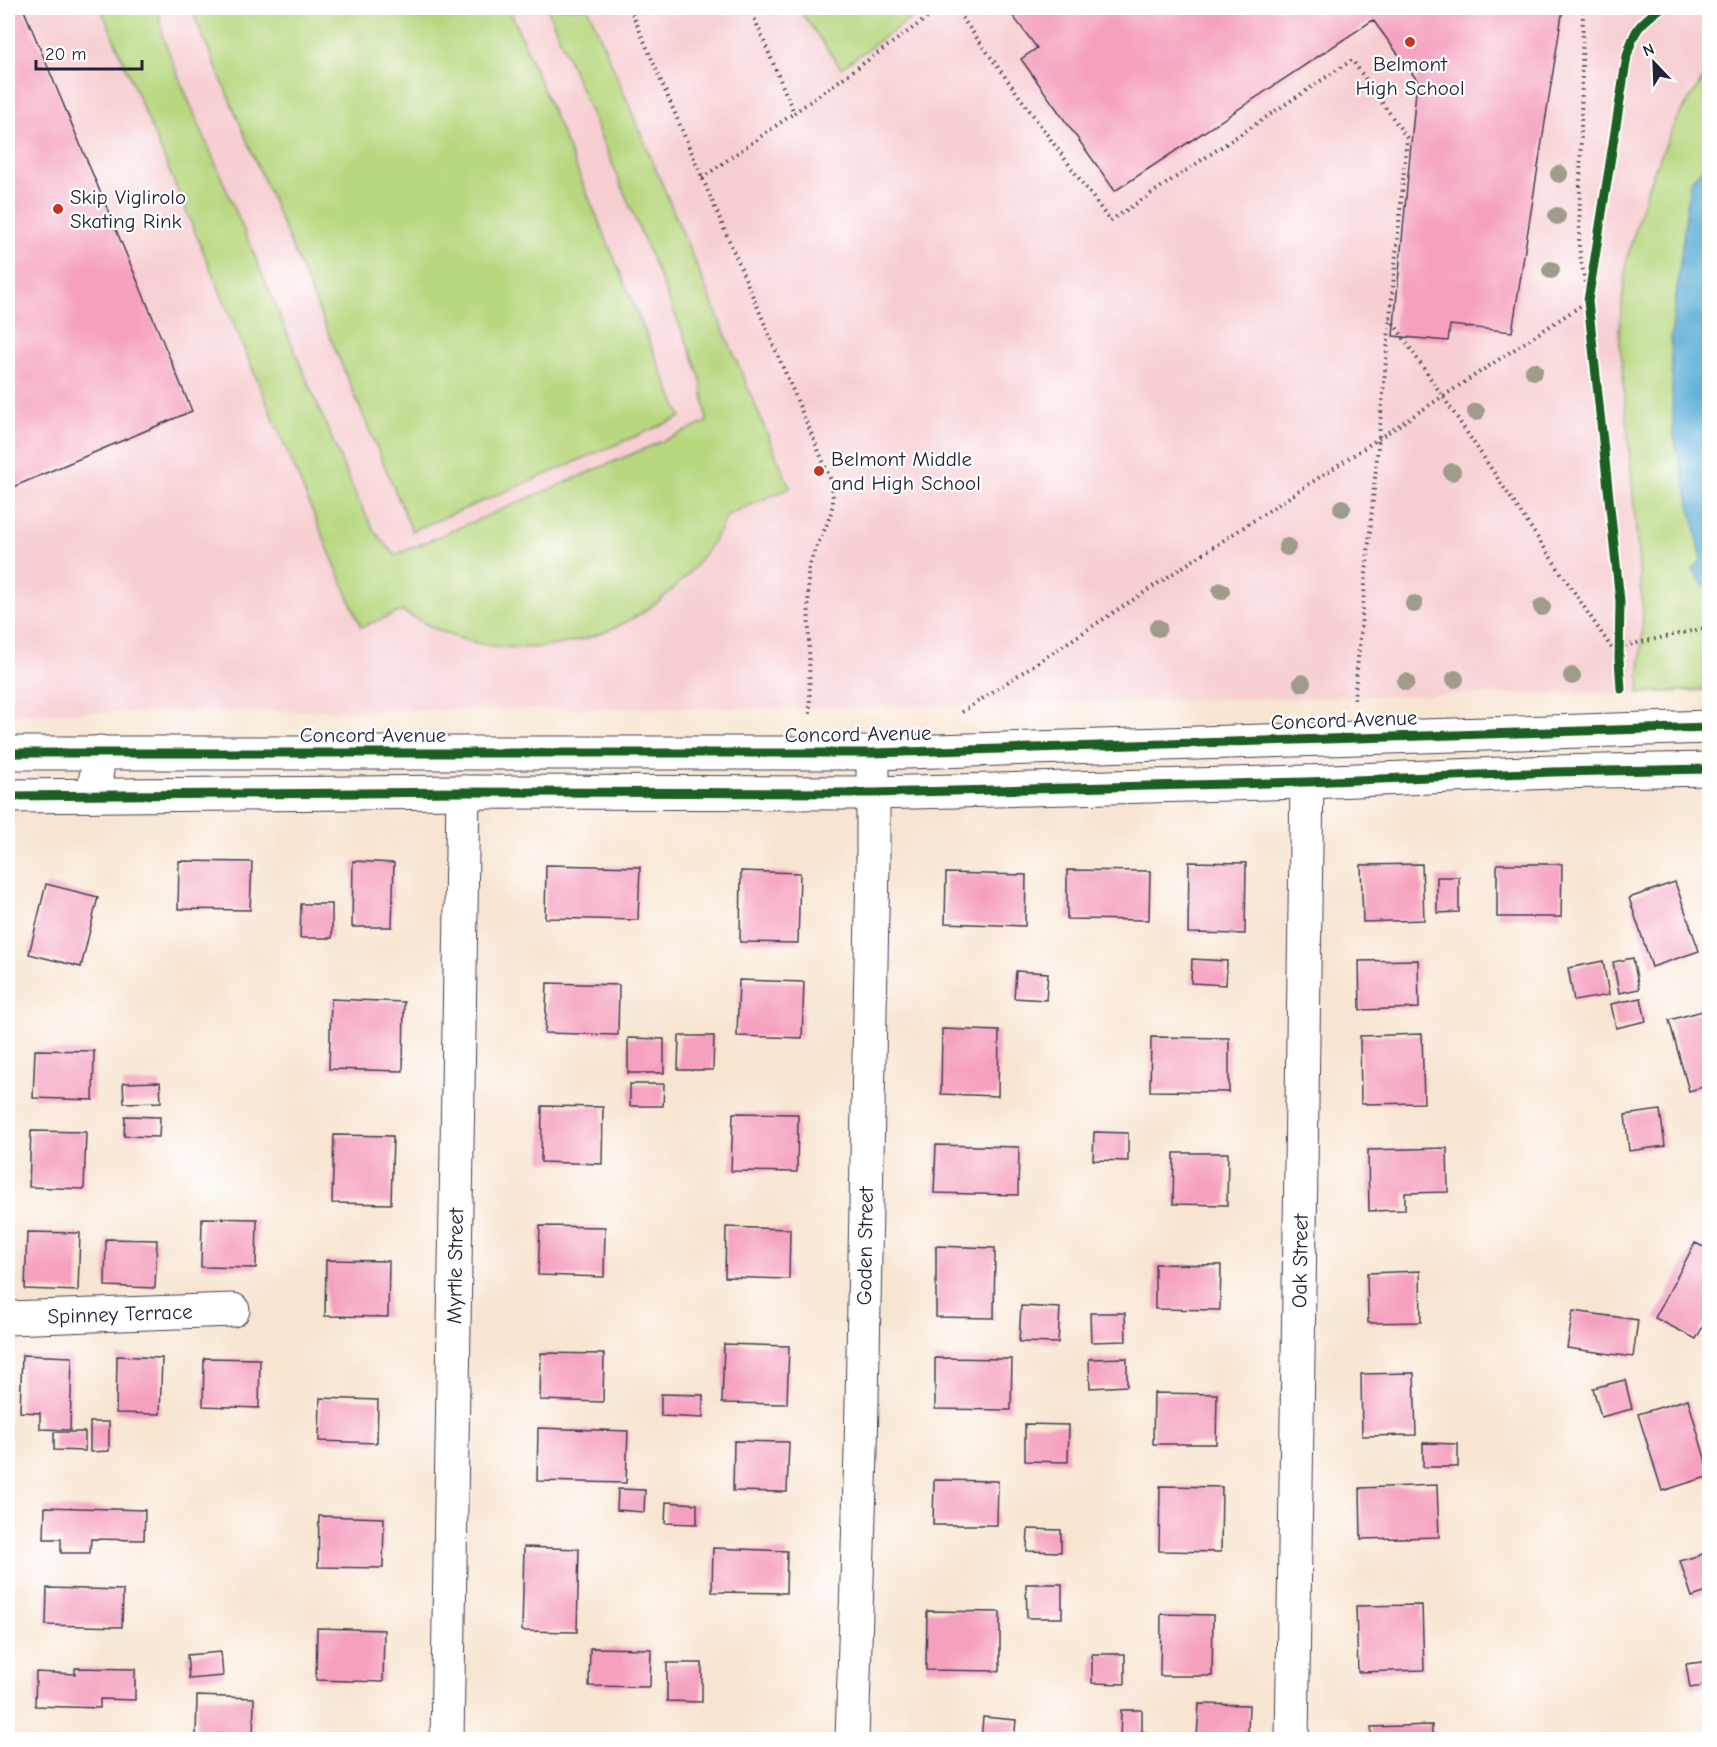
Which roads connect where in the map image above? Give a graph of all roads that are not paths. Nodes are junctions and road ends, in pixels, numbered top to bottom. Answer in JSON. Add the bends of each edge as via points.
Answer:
{"nodes":[{"id":1,"x":1710,"y":727,"type":"edge"},
{"id":2,"x":100,"y":752,"type":"junction"},
{"id":3,"x":8,"y":753,"type":"edge"},
{"id":4,"x":873,"y":753,"type":"junction"},
{"id":5,"x":1709,"y":771,"type":"edge"},
{"id":6,"x":1307,"y":782,"type":"junction"},
{"id":7,"x":463,"y":792,"type":"junction"},
{"id":8,"x":872,"y":793,"type":"junction"},
{"id":9,"x":93,"y":795,"type":"junction"},
{"id":10,"x":8,"y":796,"type":"edge"},
{"id":11,"x":233,"y":1310,"type":"dead end"},
{"id":12,"x":8,"y":1318,"type":"edge"},
{"id":13,"x":447,"y":1740,"type":"edge"},
{"id":14,"x":852,"y":1740,"type":"edge"},
{"id":15,"x":1292,"y":1740,"type":"edge"}],
"edges":[{"from":1,"to":4,"type":"main road","name":"Concord Avenue"},
{"from":2,"to":3,"type":"main road","name":"Concord Avenue"},
{"from":2,"to":4,"type":"main road","name":"Concord Avenue"},
{"from":2,"to":9,"type":"main road"},
{"from":4,"to":8,"type":"main road","name":"Goden Street"},
{"from":5,"to":6,"type":"main road","via":[[1552,772]]},
{"from":6,"to":8,"type":"main road"},
{"from":6,"to":15,"type":"main road","name":"Oak Street"},
{"from":7,"to":8,"type":"main road"},
{"from":7,"to":9,"type":"main road"},
{"from":7,"to":13,"type":"main road","name":"Myrtle Street"},
{"from":8,"to":14,"type":"main road","name":"Goden Street","via":[[862,1440]]},
{"from":9,"to":10,"type":"main road"},
{"from":11,"to":12,"type":"main road","name":"Spinney Terrace"}]}
